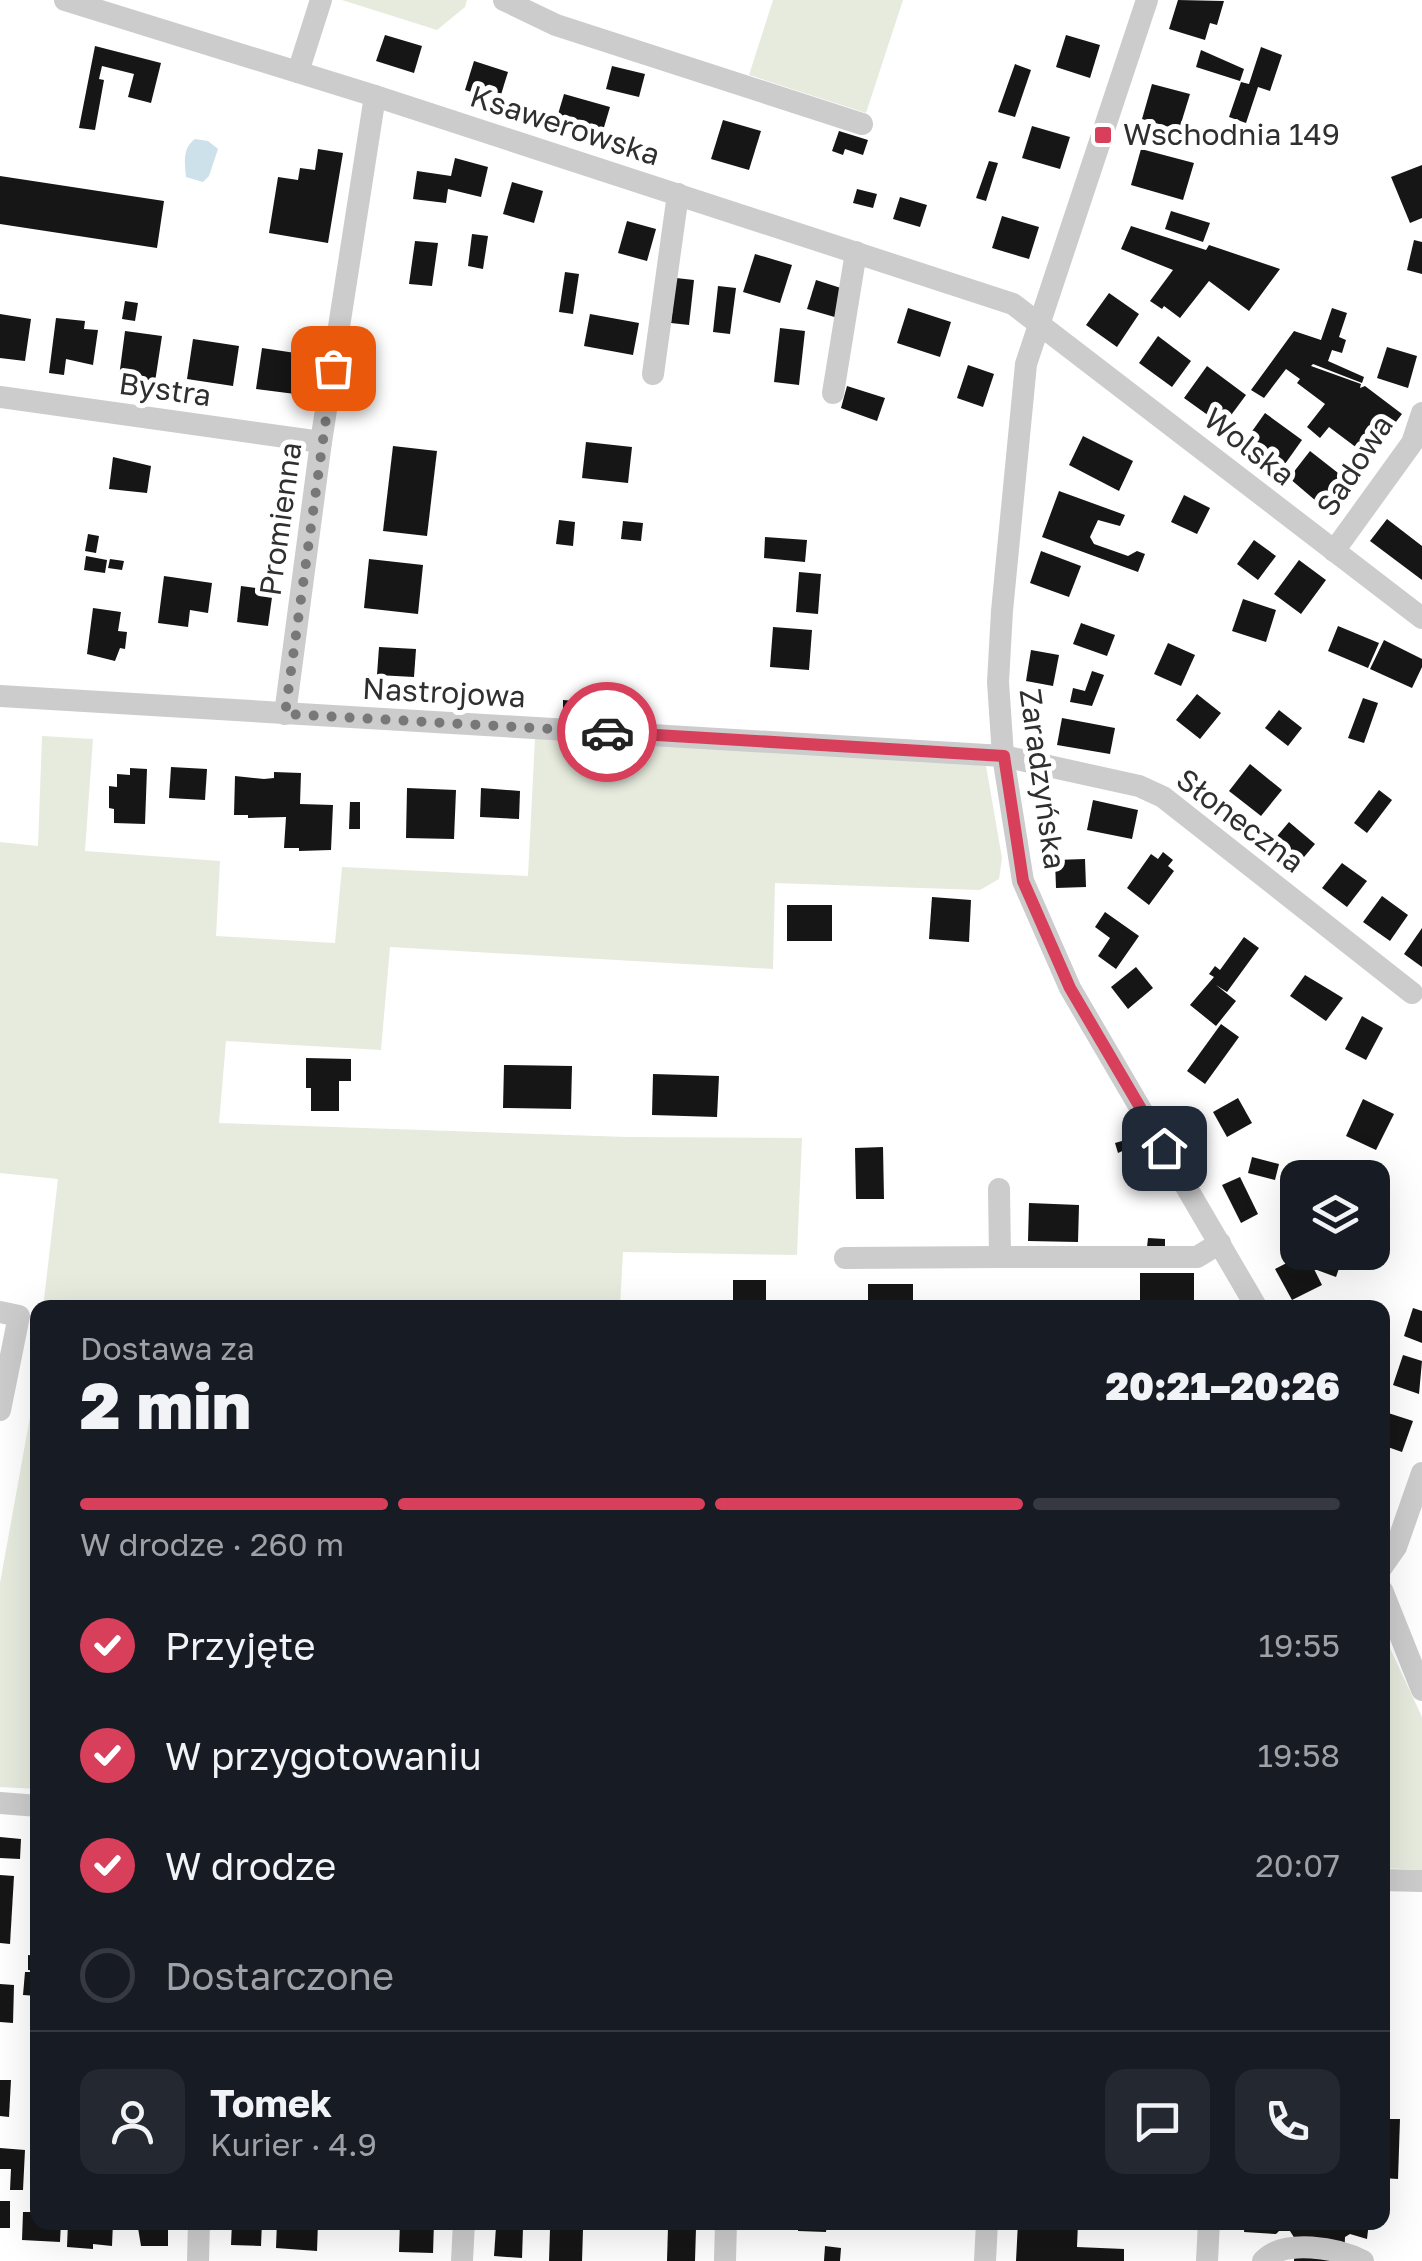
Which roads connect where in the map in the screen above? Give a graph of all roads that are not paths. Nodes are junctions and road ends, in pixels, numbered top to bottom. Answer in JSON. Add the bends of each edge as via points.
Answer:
{"nodes":[{"id":1,"x":65,"y":0,"type":"edge"},
{"id":2,"x":321,"y":0,"type":"edge"},
{"id":3,"x":504,"y":0,"type":"edge"},
{"id":4,"x":1146,"y":0,"type":"edge"},
{"id":5,"x":298,"y":72,"type":"junction"},
{"id":6,"x":375,"y":96,"type":"junction"},
{"id":7,"x":862,"y":124,"type":"dead end"},
{"id":8,"x":678,"y":194,"type":"junction"},
{"id":9,"x":856,"y":252,"type":"junction"},
{"id":10,"x":1040,"y":322,"type":"junction"},
{"id":11,"x":652,"y":374,"type":"dead end"},
{"id":12,"x":834,"y":393,"type":"dead end"},
{"id":13,"x":0,"y":397,"type":"edge"},
{"id":14,"x":1422,"y":412,"type":"edge"},
{"id":15,"x":321,"y":442,"type":"junction"},
{"id":16,"x":1334,"y":552,"type":"junction"},
{"id":17,"x":1422,"y":618,"type":"edge"},
{"id":18,"x":0,"y":696,"type":"edge"},
{"id":19,"x":285,"y":714,"type":"junction"},
{"id":20,"x":1004,"y":756,"type":"junction"},
{"id":21,"x":1412,"y":993,"type":"dead end"},
{"id":22,"x":999,"y":1189,"type":"dead end"},
{"id":23,"x":1220,"y":1243,"type":"junction"},
{"id":24,"x":1000,"y":1257,"type":"junction"},
{"id":25,"x":845,"y":1258,"type":"dead end"},
{"id":26,"x":1252,"y":1300,"type":"edge"},
{"id":27,"x":0,"y":1312,"type":"edge"},
{"id":28,"x":0,"y":1410,"type":"edge"},
{"id":29,"x":1422,"y":1473,"type":"edge"},
{"id":30,"x":1390,"y":1555,"type":"edge"},
{"id":31,"x":1390,"y":1610,"type":"edge"},
{"id":32,"x":1422,"y":1690,"type":"edge"},
{"id":33,"x":0,"y":1803,"type":"edge"},
{"id":34,"x":30,"y":1805,"type":"edge"},
{"id":35,"x":1390,"y":1880,"type":"edge"},
{"id":36,"x":1422,"y":1881,"type":"edge"},
{"id":37,"x":200,"y":2230,"type":"edge"},
{"id":38,"x":464,"y":2230,"type":"edge"},
{"id":39,"x":726,"y":2230,"type":"edge"},
{"id":40,"x":987,"y":2230,"type":"edge"},
{"id":41,"x":1209,"y":2230,"type":"edge"},
{"id":42,"x":198,"y":2261,"type":"edge"},
{"id":43,"x":462,"y":2261,"type":"edge"},
{"id":44,"x":725,"y":2261,"type":"edge"},
{"id":45,"x":985,"y":2261,"type":"edge"},
{"id":46,"x":1207,"y":2261,"type":"edge"},
{"id":47,"x":1263,"y":2261,"type":"edge"},
{"id":48,"x":1363,"y":2261,"type":"edge"}],
"edges":[{"from":1,"to":5,"type":"street","name":"Ksawerowska"},
{"from":2,"to":5,"type":"street"},
{"from":3,"to":7,"type":"street","via":[[556,25]]},
{"from":4,"to":10,"type":"street","name":"Zaradzyńska"},
{"from":5,"to":6,"type":"street","name":"Ksawerowska"},
{"from":6,"to":8,"type":"street","name":"Ksawerowska"},
{"from":6,"to":15,"type":"street","name":"Promienna"},
{"from":8,"to":9,"type":"street","name":"Ksawerowska"},
{"from":8,"to":11,"type":"street"},
{"from":9,"to":10,"type":"street","name":"Ksawerowska","via":[[1001,299]]},
{"from":9,"to":12,"type":"street"},
{"from":10,"to":16,"type":"street","name":"Wolska"},
{"from":10,"to":20,"type":"street","name":"Zaradzyńska","via":[[1026,364],[1002,611]]},
{"from":13,"to":15,"type":"street","name":"Bystra"},
{"from":14,"to":16,"type":"street","name":"Sadowa","via":[[1412,443]]},
{"from":15,"to":19,"type":"street","name":"Promienna"},
{"from":16,"to":17,"type":"street","name":"Wolska"},
{"from":18,"to":19,"type":"street","name":"Nastrojowa"},
{"from":19,"to":20,"type":"street","name":"Nastrojowa"},
{"from":20,"to":21,"type":"street","name":"Słoneczna","via":[[1162,797]]},
{"from":20,"to":23,"type":"street","name":"Zaradzyńska","via":[[1023,881],[1070,988]]},
{"from":22,"to":24,"type":"street"},
{"from":23,"to":24,"type":"street","via":[[1197,1257]]},
{"from":23,"to":26,"type":"street","name":"Zaradzyńska"},
{"from":24,"to":25,"type":"street"},
{"from":27,"to":28,"type":"street","via":[[19,1316]]},
{"from":29,"to":30,"type":"street"},
{"from":31,"to":32,"type":"street"},
{"from":33,"to":34,"type":"street"},
{"from":35,"to":36,"type":"street"},
{"from":37,"to":42,"type":"street"},
{"from":38,"to":43,"type":"street"},
{"from":39,"to":44,"type":"street"},
{"from":40,"to":45,"type":"street"},
{"from":41,"to":46,"type":"street"},
{"from":47,"to":48,"type":"street","via":[[1294,2249],[1344,2251]]}]}
